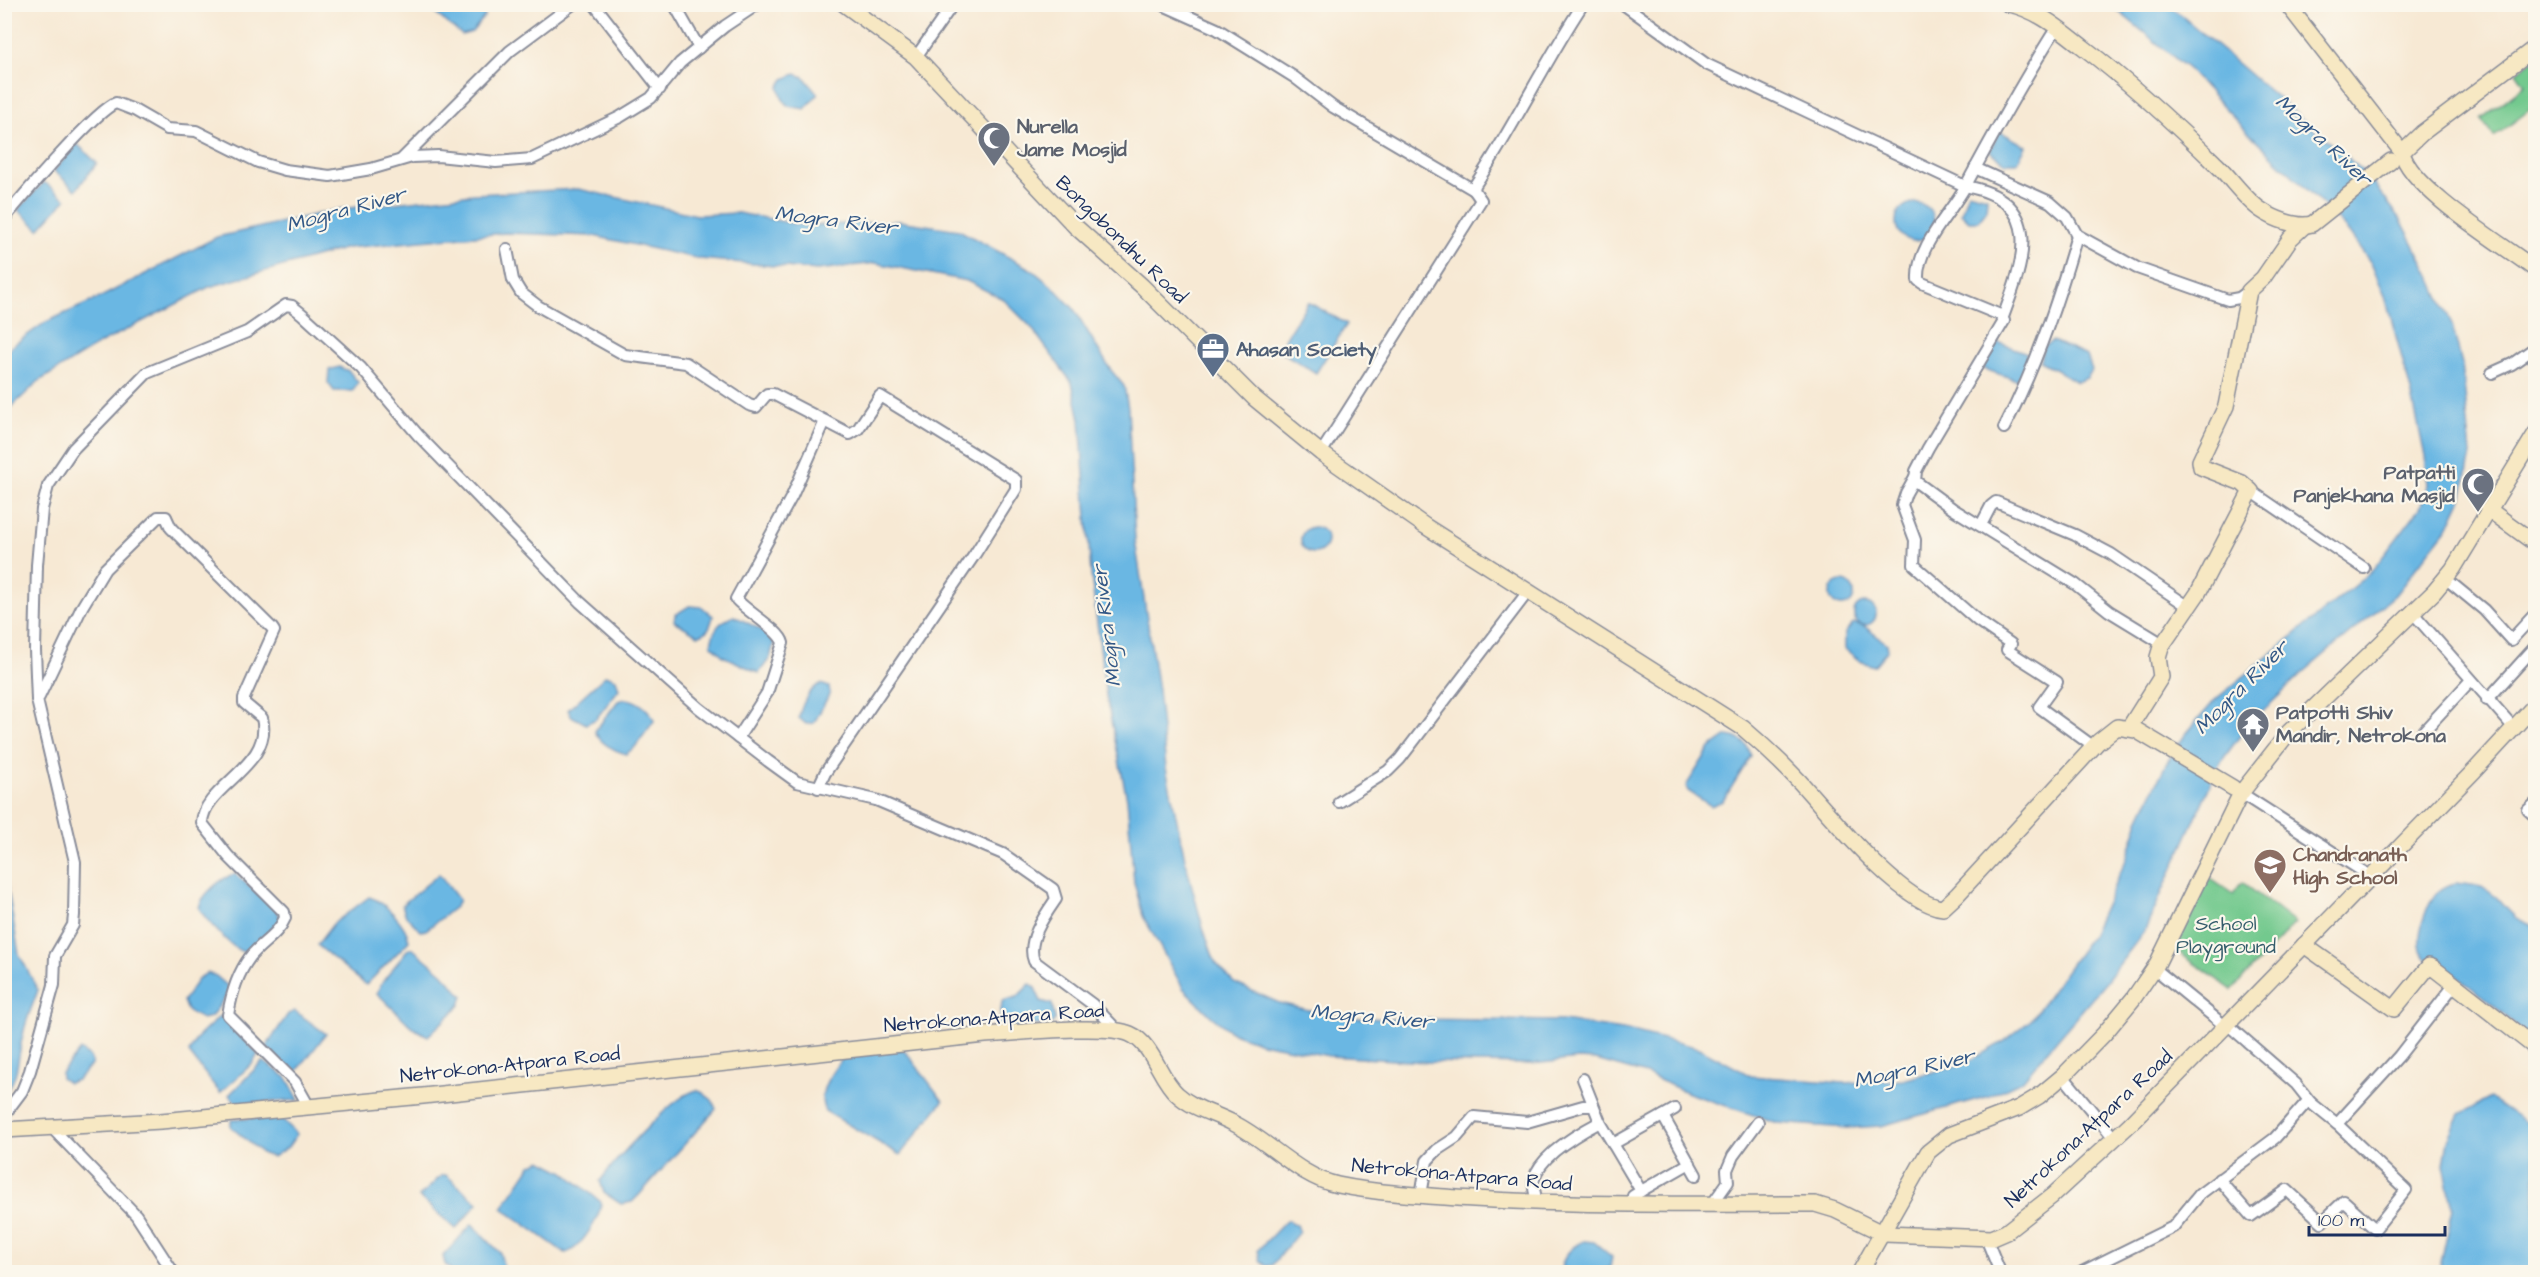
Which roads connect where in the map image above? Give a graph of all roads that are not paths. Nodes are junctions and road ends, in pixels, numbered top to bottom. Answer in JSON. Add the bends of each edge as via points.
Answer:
{"nodes":[{"id":1,"x":573,"y":4,"type":"edge"},
{"id":2,"x":594,"y":4,"type":"edge"},
{"id":3,"x":674,"y":4,"type":"edge"},
{"id":4,"x":758,"y":4,"type":"edge"},
{"id":5,"x":844,"y":4,"type":"edge"},
{"id":6,"x":953,"y":4,"type":"edge"},
{"id":7,"x":1161,"y":4,"type":"edge"},
{"id":8,"x":1583,"y":4,"type":"edge"},
{"id":9,"x":1623,"y":4,"type":"edge"},
{"id":10,"x":2008,"y":4,"type":"edge"},
{"id":11,"x":2286,"y":4,"type":"edge"},
{"id":12,"x":2057,"y":27,"type":"junction"},
{"id":13,"x":2535,"y":47,"type":"edge"},
{"id":14,"x":699,"y":48,"type":"junction"},
{"id":15,"x":916,"y":57,"type":"junction"},
{"id":16,"x":660,"y":89,"type":"junction"},
{"id":17,"x":2397,"y":156,"type":"junction"},
{"id":18,"x":402,"y":159,"type":"junction"},
{"id":19,"x":1975,"y":168,"type":"junction"},
{"id":20,"x":1965,"y":186,"type":"junction"},
{"id":21,"x":1474,"y":190,"type":"junction"},
{"id":22,"x":4,"y":219,"type":"edge"},
{"id":23,"x":2311,"y":223,"type":"junction"},
{"id":24,"x":2077,"y":235,"type":"junction"},
{"id":25,"x":507,"y":249,"type":"dead end"},
{"id":26,"x":2533,"y":263,"type":"edge"},
{"id":27,"x":2249,"y":291,"type":"junction"},
{"id":28,"x":2003,"y":317,"type":"junction"},
{"id":29,"x":2535,"y":346,"type":"edge"},
{"id":30,"x":2492,"y":373,"type":"dead end"},
{"id":31,"x":825,"y":421,"type":"junction"},
{"id":32,"x":2004,"y":428,"type":"dead end"},
{"id":33,"x":2535,"y":432,"type":"edge"},
{"id":34,"x":1321,"y":453,"type":"junction"},
{"id":35,"x":1915,"y":477,"type":"junction"},
{"id":36,"x":2251,"y":491,"type":"junction"},
{"id":37,"x":2488,"y":509,"type":"junction"},
{"id":38,"x":1981,"y":525,"type":"junction"},
{"id":39,"x":2535,"y":544,"type":"edge"},
{"id":40,"x":2364,"y":568,"type":"dead end"},
{"id":41,"x":2445,"y":578,"type":"junction"},
{"id":42,"x":1527,"y":593,"type":"junction"},
{"id":43,"x":2189,"y":607,"type":"junction"},
{"id":44,"x":2414,"y":613,"type":"junction"},
{"id":45,"x":2535,"y":613,"type":"edge"},
{"id":46,"x":2163,"y":644,"type":"junction"},
{"id":47,"x":2535,"y":646,"type":"edge"},
{"id":48,"x":2471,"y":680,"type":"junction"},
{"id":49,"x":37,"y":700,"type":"junction"},
{"id":50,"x":2487,"y":700,"type":"junction"},
{"id":51,"x":2535,"y":704,"type":"edge"},
{"id":52,"x":2128,"y":728,"type":"junction"},
{"id":53,"x":2514,"y":728,"type":"junction"},
{"id":54,"x":2422,"y":733,"type":"dead end"},
{"id":55,"x":738,"y":738,"type":"junction"},
{"id":56,"x":2094,"y":747,"type":"junction"},
{"id":57,"x":818,"y":788,"type":"junction"},
{"id":58,"x":2237,"y":791,"type":"junction"},
{"id":59,"x":1339,"y":802,"type":"dead end"},
{"id":60,"x":2535,"y":803,"type":"edge"},
{"id":61,"x":2535,"y":817,"type":"edge"},
{"id":62,"x":2370,"y":876,"type":"junction"},
{"id":63,"x":2304,"y":945,"type":"junction"},
{"id":64,"x":2154,"y":968,"type":"junction"},
{"id":65,"x":2455,"y":984,"type":"junction"},
{"id":66,"x":2226,"y":1025,"type":"junction"},
{"id":67,"x":1118,"y":1030,"type":"junction"},
{"id":68,"x":2535,"y":1048,"type":"edge"},
{"id":69,"x":2063,"y":1076,"type":"junction"},
{"id":70,"x":1582,"y":1078,"type":"dead end"},
{"id":71,"x":2311,"y":1103,"type":"junction"},
{"id":72,"x":308,"y":1105,"type":"junction"},
{"id":73,"x":1593,"y":1106,"type":"junction"},
{"id":74,"x":1675,"y":1109,"type":"dead end"},
{"id":75,"x":4,"y":1115,"type":"edge"},
{"id":76,"x":1663,"y":1116,"type":"junction"},
{"id":77,"x":1600,"y":1122,"type":"junction"},
{"id":78,"x":1758,"y":1122,"type":"dead end"},
{"id":79,"x":2337,"y":1124,"type":"junction"},
{"id":80,"x":51,"y":1127,"type":"junction"},
{"id":81,"x":4,"y":1130,"type":"edge"},
{"id":82,"x":2114,"y":1138,"type":"junction"},
{"id":83,"x":1613,"y":1144,"type":"junction"},
{"id":84,"x":1690,"y":1163,"type":"junction"},
{"id":85,"x":1696,"y":1175,"type":"dead end"},
{"id":86,"x":2219,"y":1179,"type":"junction"},
{"id":87,"x":1421,"y":1194,"type":"junction"},
{"id":88,"x":1639,"y":1198,"type":"junction"},
{"id":89,"x":1538,"y":1203,"type":"junction"},
{"id":90,"x":1713,"y":1203,"type":"junction"},
{"id":91,"x":1884,"y":1234,"type":"junction"},
{"id":92,"x":1986,"y":1238,"type":"junction"},
{"id":93,"x":173,"y":1272,"type":"edge"},
{"id":94,"x":1860,"y":1272,"type":"edge"},
{"id":95,"x":2000,"y":1272,"type":"edge"},
{"id":96,"x":2082,"y":1272,"type":"edge"}],
"edges":[{"from":1,"to":18,"type":"street","via":[[510,51]]},
{"from":2,"to":16,"type":"street"},
{"from":3,"to":14,"type":"street"},
{"from":4,"to":14,"type":"street"},
{"from":5,"to":15,"type":"street","name":"Bongobondhu Road"},
{"from":6,"to":15,"type":"street"},
{"from":7,"to":21,"type":"street","via":[[1217,29],[1333,107]]},
{"from":8,"to":21,"type":"street"},
{"from":9,"to":20,"type":"street","via":[[1706,64]]},
{"from":10,"to":12,"type":"street"},
{"from":11,"to":17,"type":"street"},
{"from":12,"to":19,"type":"street"},
{"from":12,"to":23,"type":"street","via":[[2129,82],[2260,210],[2288,222]]},
{"from":13,"to":17,"type":"street","via":[[2422,132]]},
{"from":14,"to":16,"type":"street","via":[[680,63]]},
{"from":15,"to":34,"type":"street","name":"Bongobondhu Road","via":[[1076,226],[1254,398]]},
{"from":16,"to":18,"type":"street","via":[[620,117],[532,159]]},
{"from":17,"to":23,"type":"street"},
{"from":17,"to":26,"type":"street","via":[[2442,201]]},
{"from":18,"to":22,"type":"street","via":[[330,176],[285,170],[258,162],[196,131],[167,129],[116,103],[63,152]]},
{"from":19,"to":20,"type":"street"},
{"from":19,"to":24,"type":"street","via":[[2050,202],[2067,217]]},
{"from":20,"to":28,"type":"street","via":[[1993,193],[2022,225],[2025,244]]},
{"from":20,"to":28,"type":"street","via":[[1928,245],[1918,279]]},
{"from":21,"to":34,"type":"street","via":[[1481,200]]},
{"from":23,"to":27,"type":"street","via":[[2290,239]]},
{"from":24,"to":27,"type":"street","via":[[2137,268],[2215,296],[2234,300]]},
{"from":24,"to":32,"type":"street","via":[[2048,331]]},
{"from":25,"to":31,"type":"street","via":[[509,271],[521,293],[576,329],[630,357],[686,363],[754,407],[767,394],[773,394]]},
{"from":27,"to":36,"type":"street","via":[[2226,406],[2200,461],[2201,467],[2242,483]]},
{"from":28,"to":35,"type":"street","via":[[2004,324],[1964,386]]},
{"from":29,"to":30,"type":"street","via":[[2512,364]]},
{"from":31,"to":55,"type":"street","via":[[792,496],[736,599],[779,634],[783,644],[766,693]]},
{"from":31,"to":57,"type":"street","via":[[850,434],[880,396],[1012,477],[1016,489]]},
{"from":33,"to":37,"type":"street"},
{"from":34,"to":42,"type":"street","name":"Bongobondhu Road"},
{"from":35,"to":38,"type":"street","via":[[1916,484]]},
{"from":35,"to":56,"type":"street","via":[[1902,505],[1915,540],[1914,565],[1978,621],[2011,644],[2007,650],[2056,682],[2039,707]]},
{"from":36,"to":40,"type":"street"},
{"from":36,"to":43,"type":"street"},
{"from":37,"to":39,"type":"street"},
{"from":37,"to":41,"type":"street"},
{"from":38,"to":43,"type":"street","via":[[1996,502],[2111,554]]},
{"from":38,"to":46,"type":"street"},
{"from":41,"to":44,"type":"street"},
{"from":41,"to":45,"type":"street","via":[[2484,610],[2511,640]]},
{"from":42,"to":56,"type":"street","name":"Bongobondhu Road","via":[[1743,728],[1876,862],[1932,907],[1943,908],[1958,895]]},
{"from":42,"to":59,"type":"street","via":[[1400,759]]},
{"from":43,"to":46,"type":"street"},
{"from":44,"to":48,"type":"street"},
{"from":44,"to":58,"type":"street","via":[[2289,732]]},
{"from":46,"to":52,"type":"street","via":[[2158,657],[2161,677]]},
{"from":47,"to":50,"type":"street"},
{"from":48,"to":50,"type":"street"},
{"from":48,"to":54,"type":"street"},
{"from":49,"to":55,"type":"street","via":[[37,565],[48,486],[73,449],[147,373],[248,332],[281,307],[292,306],[361,368],[418,435],[580,602]]},
{"from":49,"to":72,"type":"street","via":[[105,569],[159,517],[166,517],[171,528],[272,628],[244,698],[244,703],[262,718],[264,733],[251,760],[221,790],[204,813],[202,823],[228,856],[284,912],[280,928],[250,956],[238,979],[228,1016],[295,1082]]},
{"from":49,"to":75,"type":"street","via":[[75,862],[74,915],[55,956],[54,985],[30,1071],[22,1091]]},
{"from":50,"to":53,"type":"street"},
{"from":51,"to":53,"type":"street","name":"Netrokona-Atpara Road"},
{"from":52,"to":56,"type":"street","name":"Bongobondhu Road","via":[[2116,727]]},
{"from":52,"to":58,"type":"street"},
{"from":53,"to":62,"type":"street","name":"Netrokona-Atpara Road"},
{"from":55,"to":57,"type":"street","via":[[797,782]]},
{"from":57,"to":67,"type":"street","via":[[876,800],[1003,854],[1053,889],[1056,899],[1031,951],[1034,961],[1092,1004]]},
{"from":58,"to":62,"type":"street"},
{"from":58,"to":64,"type":"street"},
{"from":60,"to":61,"type":"street","via":[[2528,810]]},
{"from":62,"to":63,"type":"street","name":"Netrokona-Atpara Road"},
{"from":63,"to":65,"type":"street","via":[[2394,1009],[2430,966]]},
{"from":63,"to":66,"type":"street","name":"Netrokona-Atpara Road"},
{"from":64,"to":66,"type":"street"},
{"from":64,"to":69,"type":"street","via":[[2104,1034]]},
{"from":65,"to":68,"type":"street"},
{"from":65,"to":79,"type":"street","via":[[2399,1056]]},
{"from":66,"to":71,"type":"street","via":[[2296,1084]]},
{"from":66,"to":82,"type":"street","name":"Netrokona-Atpara Road"},
{"from":67,"to":72,"type":"street","name":"Netrokona-Atpara Road","via":[[986,1035],[516,1087]]},
{"from":67,"to":87,"type":"street","name":"Netrokona-Atpara Road","via":[[1143,1044],[1166,1083],[1178,1095],[1197,1108],[1234,1123],[1320,1179],[1338,1185]]},
{"from":69,"to":82,"type":"street"},
{"from":69,"to":91,"type":"street","via":[[2019,1108],[1949,1135],[1928,1152]]},
{"from":70,"to":73,"type":"street"},
{"from":71,"to":79,"type":"street"},
{"from":71,"to":86,"type":"street","via":[[2306,1103],[2274,1138]]},
{"from":72,"to":80,"type":"street","name":"Netrokona-Atpara Road","via":[[161,1121]]},
{"from":73,"to":77,"type":"street"},
{"from":73,"to":87,"type":"street","via":[[1527,1122],[1474,1117],[1427,1161]]},
{"from":74,"to":76,"type":"street"},
{"from":76,"to":83,"type":"street"},
{"from":76,"to":84,"type":"street"},
{"from":77,"to":83,"type":"street"},
{"from":77,"to":89,"type":"street","via":[[1565,1143],[1543,1163],[1534,1181]]},
{"from":78,"to":90,"type":"street","via":[[1733,1156],[1727,1170],[1728,1182]]},
{"from":79,"to":86,"type":"street","via":[[2406,1190],[2375,1229],[2344,1201],[2322,1222],[2287,1190],[2251,1216]]},
{"from":80,"to":81,"type":"street","name":"Netrokona-Atpara Road"},
{"from":80,"to":93,"type":"street","via":[[136,1215]]},
{"from":82,"to":92,"type":"street","name":"Netrokona-Atpara Road","via":[[2006,1232]]},
{"from":83,"to":88,"type":"street"},
{"from":84,"to":85,"type":"street"},
{"from":84,"to":88,"type":"street"},
{"from":86,"to":96,"type":"street","via":[[2173,1227]]},
{"from":87,"to":89,"type":"street","name":"Netrokona-Atpara Road"},
{"from":88,"to":89,"type":"street","name":"Netrokona-Atpara Road"},
{"from":88,"to":90,"type":"street","name":"Netrokona-Atpara Road"},
{"from":90,"to":91,"type":"street","name":"Netrokona-Atpara Road","via":[[1822,1205]]},
{"from":91,"to":92,"type":"street","name":"Netrokona-Atpara Road"},
{"from":91,"to":94,"type":"street"},
{"from":92,"to":95,"type":"street"}]}
